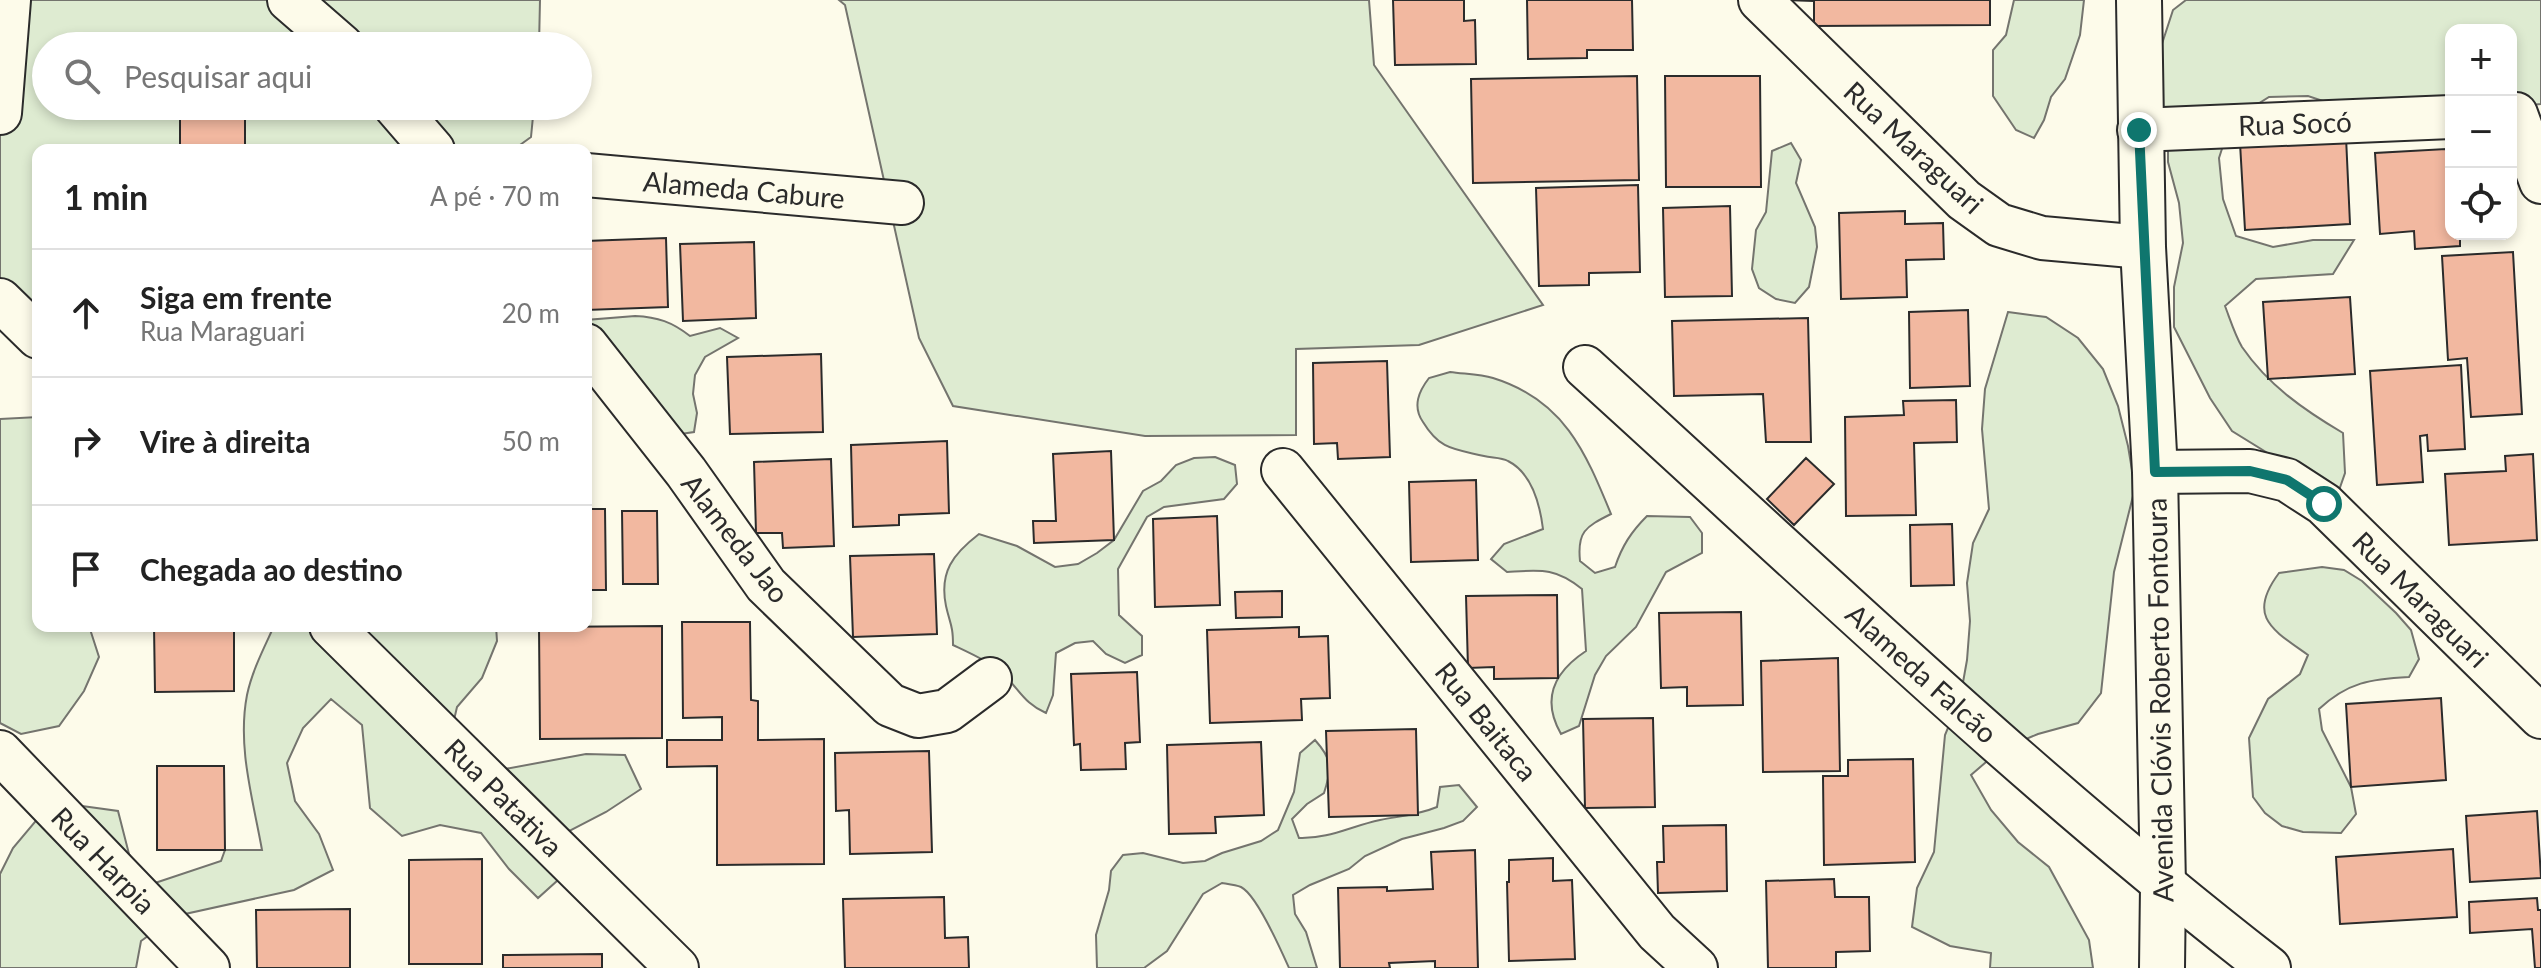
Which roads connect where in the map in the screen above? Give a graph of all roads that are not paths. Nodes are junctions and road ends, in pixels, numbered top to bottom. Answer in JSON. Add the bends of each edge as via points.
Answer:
{"nodes":[{"id":1,"x":9,"y":0,"type":"edge"},
{"id":2,"x":289,"y":0,"type":"edge"},
{"id":3,"x":1760,"y":0,"type":"edge"},
{"id":4,"x":2139,"y":0,"type":"edge"},
{"id":5,"x":326,"y":32,"type":"edge"},
{"id":6,"x":0,"y":113,"type":"edge"},
{"id":7,"x":2523,"y":114,"type":"edge"},
{"id":8,"x":2445,"y":117,"type":"edge"},
{"id":9,"x":407,"y":120,"type":"edge"},
{"id":10,"x":2139,"y":130,"type":"junction"},
{"id":11,"x":428,"y":144,"type":"edge"},
{"id":12,"x":592,"y":176,"type":"edge"},
{"id":13,"x":2541,"y":182,"type":"edge"},
{"id":14,"x":902,"y":203,"type":"dead end"},
{"id":15,"x":2143,"y":247,"type":"junction"},
{"id":16,"x":0,"y":300,"type":"edge"},
{"id":17,"x":32,"y":331,"type":"edge"},
{"id":18,"x":592,"y":353,"type":"edge"},
{"id":19,"x":1585,"y":367,"type":"dead end"},
{"id":20,"x":1283,"y":470,"type":"dead end"},
{"id":21,"x":2155,"y":472,"type":"junction"},
{"id":22,"x":337,"y":632,"type":"edge"},
{"id":23,"x":990,"y":679,"type":"dead end"},
{"id":24,"x":2541,"y":717,"type":"edge"},
{"id":25,"x":0,"y":752,"type":"edge"},
{"id":26,"x":2163,"y":886,"type":"junction"},
{"id":27,"x":208,"y":968,"type":"edge"},
{"id":28,"x":677,"y":968,"type":"edge"},
{"id":29,"x":1696,"y":968,"type":"edge"},
{"id":30,"x":2162,"y":968,"type":"edge"},
{"id":31,"x":2269,"y":968,"type":"edge"}],
"edges":[{"from":1,"to":6,"type":"street"},
{"from":2,"to":5,"type":"street"},
{"from":3,"to":15,"type":"street","name":"Rua Maraguari","via":[[1964,200],[1999,225],[2042,238]]},
{"from":4,"to":10,"type":"street","name":"Avenida Clóvis Roberto Fontoura"},
{"from":7,"to":13,"type":"street"},
{"from":8,"to":10,"type":"street","name":"Rua Socó"},
{"from":9,"to":11,"type":"street"},
{"from":10,"to":15,"type":"street","name":"Avenida Clóvis Roberto Fontoura"},
{"from":12,"to":14,"type":"street","name":"Alameda Cabure"},
{"from":15,"to":21,"type":"street","name":"Avenida Clóvis Roberto Fontoura"},
{"from":16,"to":17,"type":"street"},
{"from":18,"to":23,"type":"street","name":"Alameda Jao","via":[[766,585],[890,705],[918,716],[947,711]]},
{"from":19,"to":26,"type":"street","name":"Alameda Falcão"},
{"from":20,"to":29,"type":"street","name":"Rua Baitaca","via":[[1657,932]]},
{"from":21,"to":24,"type":"street","name":"Rua Maraguari","via":[[2250,471],[2287,480],[2324,504]]},
{"from":21,"to":26,"type":"street","name":"Avenida Clóvis Roberto Fontoura"},
{"from":22,"to":28,"type":"street","name":"Rua Patativa"},
{"from":25,"to":27,"type":"street","name":"Rua Harpia"},
{"from":26,"to":30,"type":"street","name":"Avenida Clóvis Roberto Fontoura"},
{"from":26,"to":31,"type":"street","name":"Alameda Falcão"}]}
